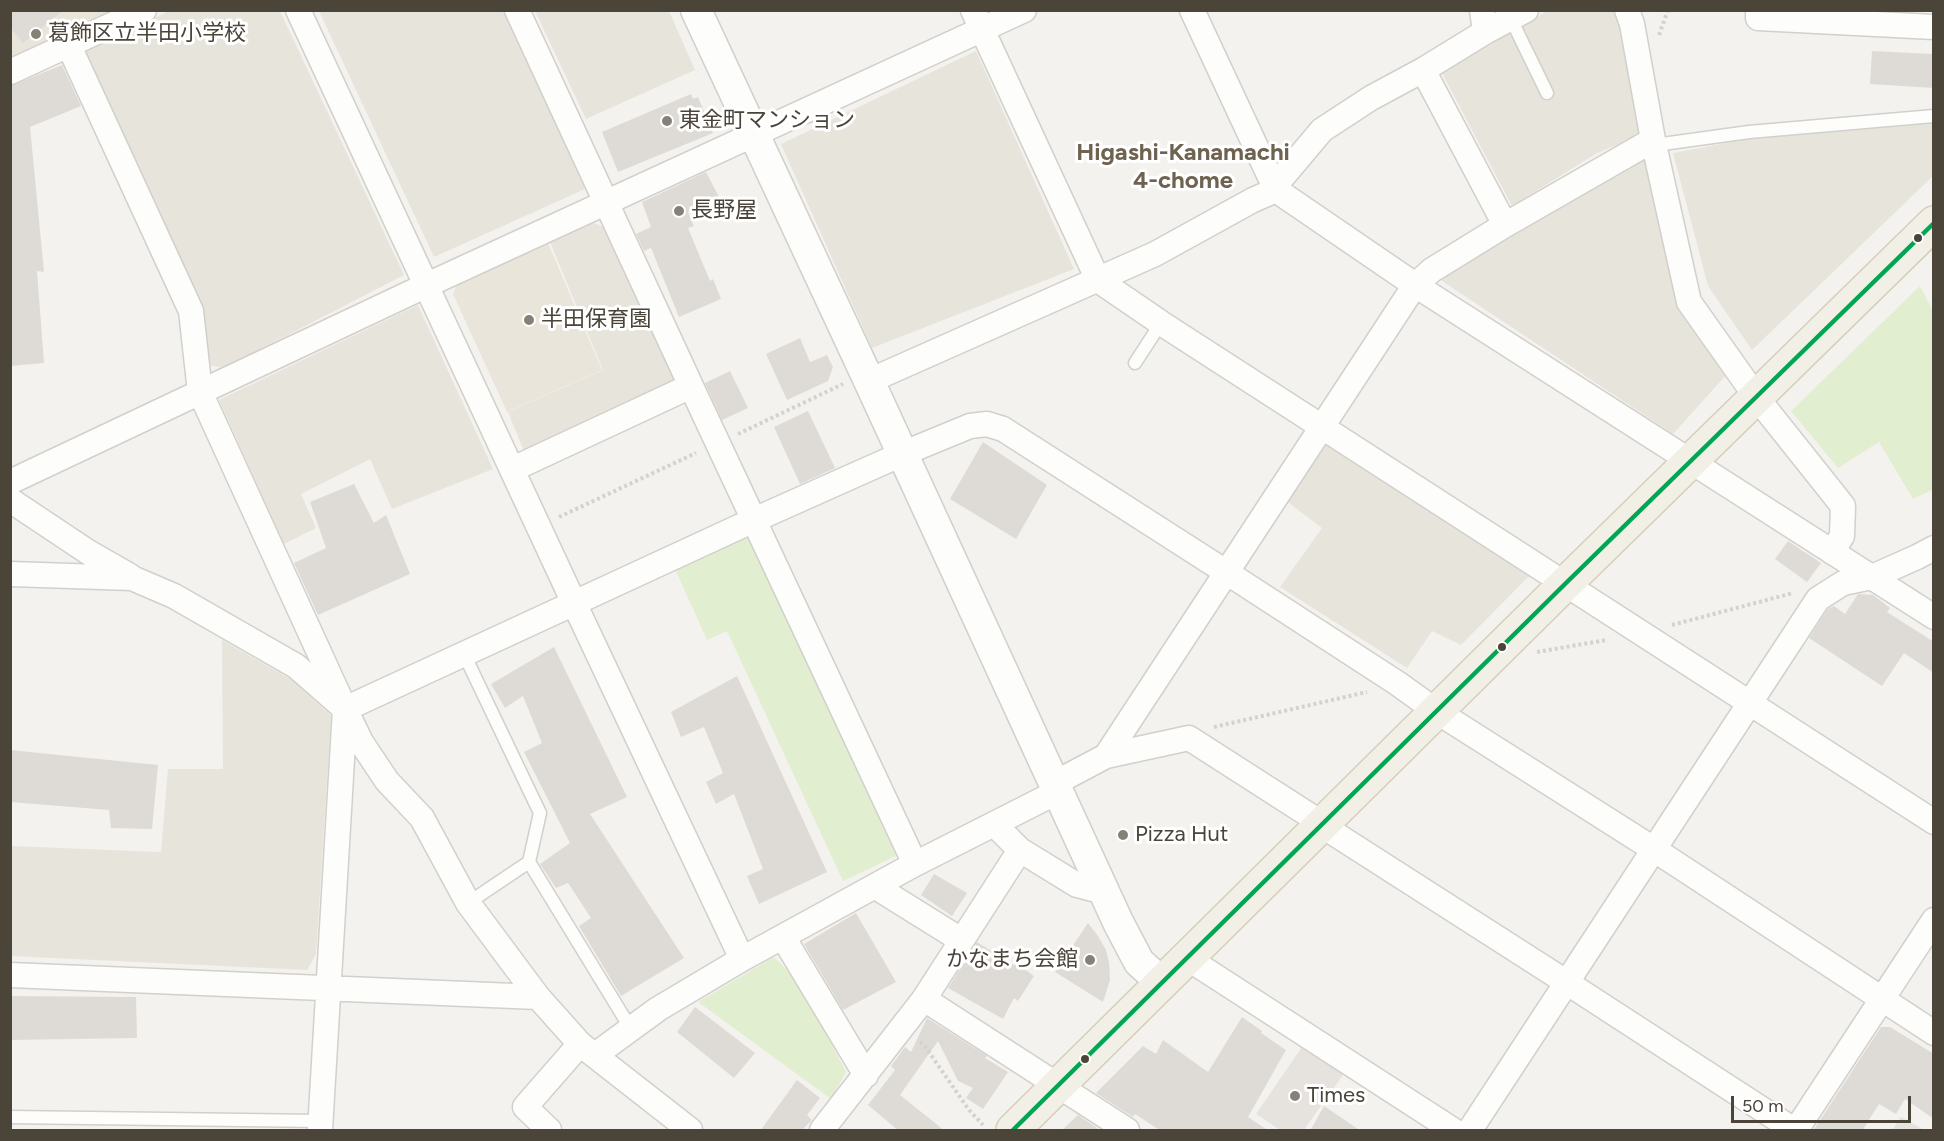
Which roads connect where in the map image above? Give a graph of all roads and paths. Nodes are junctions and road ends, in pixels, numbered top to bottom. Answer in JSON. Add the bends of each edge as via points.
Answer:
{"nodes":[{"id":1,"x":144,"y":10,"type":"edge"},
{"id":2,"x":298,"y":10,"type":"edge"},
{"id":3,"x":517,"y":10,"type":"edge"},
{"id":4,"x":696,"y":10,"type":"edge"},
{"id":5,"x":1024,"y":10,"type":"edge"},
{"id":6,"x":1192,"y":10,"type":"edge"},
{"id":7,"x":1627,"y":10,"type":"edge"},
{"id":8,"x":1758,"y":10,"type":"edge"},
{"id":9,"x":1519,"y":15,"type":"edge"},
{"id":10,"x":1837,"y":16,"type":"edge"},
{"id":11,"x":978,"y":20,"type":"edge"},
{"id":12,"x":1484,"y":21,"type":"edge"},
{"id":13,"x":1934,"y":27,"type":"edge"},
{"id":14,"x":69,"y":46,"type":"junction"},
{"id":15,"x":1423,"y":70,"type":"junction"},
{"id":16,"x":10,"y":72,"type":"edge"},
{"id":17,"x":1547,"y":93,"type":"dead end"},
{"id":18,"x":1934,"y":116,"type":"edge"},
{"id":19,"x":754,"y":136,"type":"junction"},
{"id":20,"x":1654,"y":143,"type":"junction"},
{"id":21,"x":1275,"y":188,"type":"junction"},
{"id":22,"x":606,"y":203,"type":"junction"},
{"id":23,"x":1934,"y":224,"type":"edge"},
{"id":24,"x":1505,"y":225,"type":"junction"},
{"id":25,"x":1098,"y":280,"type":"junction"},
{"id":26,"x":427,"y":285,"type":"junction"},
{"id":27,"x":1415,"y":285,"type":"junction"},
{"id":28,"x":1161,"y":323,"type":"junction"},
{"id":29,"x":1135,"y":363,"type":"dead end"},
{"id":30,"x":869,"y":381,"type":"junction"},
{"id":31,"x":691,"y":386,"type":"junction"},
{"id":32,"x":201,"y":392,"type":"junction"},
{"id":33,"x":1757,"y":398,"type":"junction"},
{"id":34,"x":1323,"y":426,"type":"junction"},
{"id":35,"x":902,"y":454,"type":"junction"},
{"id":36,"x":1691,"y":461,"type":"junction"},
{"id":37,"x":513,"y":469,"type":"junction"},
{"id":38,"x":10,"y":482,"type":"edge"},
{"id":39,"x":10,"y":500,"type":"edge"},
{"id":40,"x":754,"y":520,"type":"junction"},
{"id":41,"x":1934,"y":548,"type":"edge"},
{"id":42,"x":1832,"y":552,"type":"junction"},
{"id":43,"x":1226,"y":572,"type":"junction"},
{"id":44,"x":10,"y":574,"type":"edge"},
{"id":45,"x":1872,"y":577,"type":"junction"},
{"id":46,"x":132,"y":578,"type":"junction"},
{"id":47,"x":1566,"y":583,"type":"junction"},
{"id":48,"x":1800,"y":591,"type":"dead end"},
{"id":49,"x":574,"y":603,"type":"junction"},
{"id":50,"x":1934,"y":617,"type":"edge"},
{"id":51,"x":1641,"y":632,"type":"junction"},
{"id":52,"x":1535,"y":653,"type":"dead end"},
{"id":53,"x":464,"y":654,"type":"junction"},
{"id":54,"x":1397,"y":683,"type":"junction"},
{"id":55,"x":1750,"y":702,"type":"junction"},
{"id":56,"x":345,"y":710,"type":"junction"},
{"id":57,"x":1436,"y":711,"type":"junction"},
{"id":58,"x":1189,"y":738,"type":"junction"},
{"id":59,"x":1106,"y":756,"type":"junction"},
{"id":60,"x":1057,"y":787,"type":"junction"},
{"id":61,"x":1934,"y":822,"type":"edge"},
{"id":62,"x":994,"y":824,"type":"junction"},
{"id":63,"x":1322,"y":824,"type":"junction"},
{"id":64,"x":1020,"y":850,"type":"junction"},
{"id":65,"x":1655,"y":850,"type":"junction"},
{"id":66,"x":529,"y":862,"type":"junction"},
{"id":67,"x":915,"y":864,"type":"junction"},
{"id":68,"x":876,"y":887,"type":"junction"},
{"id":69,"x":1104,"y":892,"type":"junction"},
{"id":70,"x":468,"y":903,"type":"junction"},
{"id":71,"x":1934,"y":920,"type":"edge"},
{"id":72,"x":783,"y":937,"type":"junction"},
{"id":73,"x":960,"y":940,"type":"junction"},
{"id":74,"x":1187,"y":958,"type":"junction"},
{"id":75,"x":742,"y":960,"type":"junction"},
{"id":76,"x":10,"y":975,"type":"edge"},
{"id":77,"x":1161,"y":982,"type":"junction"},
{"id":78,"x":1566,"y":982,"type":"junction"},
{"id":79,"x":330,"y":989,"type":"junction"},
{"id":80,"x":538,"y":997,"type":"junction"},
{"id":81,"x":1882,"y":998,"type":"junction"},
{"id":82,"x":924,"y":999,"type":"junction"},
{"id":83,"x":631,"y":1029,"type":"junction"},
{"id":84,"x":901,"y":1029,"type":"junction"},
{"id":85,"x":1934,"y":1032,"type":"edge"},
{"id":86,"x":587,"y":1050,"type":"junction"},
{"id":87,"x":866,"y":1076,"type":"junction"},
{"id":88,"x":1059,"y":1086,"type":"junction"},
{"id":89,"x":10,"y":1117,"type":"edge"},
{"id":90,"x":321,"y":1126,"type":"edge"},
{"id":91,"x":998,"y":1128,"type":"edge"},
{"id":92,"x":549,"y":1131,"type":"edge"},
{"id":93,"x":690,"y":1131,"type":"edge"},
{"id":94,"x":822,"y":1131,"type":"edge"},
{"id":95,"x":1127,"y":1131,"type":"edge"},
{"id":96,"x":1453,"y":1131,"type":"edge"},
{"id":97,"x":1470,"y":1131,"type":"edge"},
{"id":98,"x":1795,"y":1131,"type":"edge"}],
"edges":[{"from":1,"to":14,"type":"street"},
{"from":2,"to":26,"type":"street"},
{"from":3,"to":22,"type":"street"},
{"from":4,"to":19,"type":"street"},
{"from":5,"to":11,"type":"street"},
{"from":6,"to":21,"type":"street"},
{"from":7,"to":20,"type":"street"},
{"from":8,"to":10,"type":"street","via":[[1758,18]]},
{"from":9,"to":12,"type":"street"},
{"from":9,"to":17,"type":"lane"},
{"from":10,"to":13,"type":"street"},
{"from":11,"to":19,"type":"street"},
{"from":11,"to":25,"type":"street"},
{"from":12,"to":15,"type":"street"},
{"from":14,"to":16,"type":"street"},
{"from":14,"to":32,"type":"street","via":[[191,311]]},
{"from":15,"to":21,"type":"street","via":[[1322,130]]},
{"from":15,"to":24,"type":"street"},
{"from":18,"to":20,"type":"lane"},
{"from":19,"to":22,"type":"street"},
{"from":19,"to":30,"type":"street"},
{"from":20,"to":24,"type":"street"},
{"from":20,"to":33,"type":"street","via":[[1689,302]]},
{"from":21,"to":25,"type":"street","via":[[1155,254]]},
{"from":21,"to":27,"type":"street"},
{"from":22,"to":26,"type":"street"},
{"from":22,"to":31,"type":"street"},
{"from":23,"to":33,"type":"main road"},
{"from":24,"to":27,"type":"street","via":[[1432,270]]},
{"from":25,"to":28,"type":"street"},
{"from":25,"to":30,"type":"street"},
{"from":26,"to":32,"type":"street"},
{"from":26,"to":37,"type":"street"},
{"from":27,"to":34,"type":"street"},
{"from":27,"to":36,"type":"street"},
{"from":28,"to":29,"type":"lane"},
{"from":28,"to":34,"type":"street"},
{"from":30,"to":35,"type":"street"},
{"from":31,"to":37,"type":"street"},
{"from":31,"to":40,"type":"street"},
{"from":32,"to":38,"type":"street"},
{"from":32,"to":56,"type":"street"},
{"from":33,"to":36,"type":"main road"},
{"from":33,"to":42,"type":"street","via":[[1843,506],[1842,536]]},
{"from":34,"to":43,"type":"street"},
{"from":34,"to":47,"type":"street"},
{"from":35,"to":40,"type":"street"},
{"from":35,"to":43,"type":"street","via":[[970,426],[987,424],[1003,429]]},
{"from":35,"to":60,"type":"street"},
{"from":36,"to":42,"type":"street"},
{"from":36,"to":47,"type":"main road"},
{"from":37,"to":49,"type":"street"},
{"from":39,"to":46,"type":"street"},
{"from":40,"to":49,"type":"street"},
{"from":40,"to":67,"type":"street"},
{"from":41,"to":45,"type":"street"},
{"from":42,"to":45,"type":"street"},
{"from":43,"to":54,"type":"street"},
{"from":43,"to":59,"type":"street"},
{"from":44,"to":46,"type":"street"},
{"from":45,"to":50,"type":"street"},
{"from":45,"to":55,"type":"street","via":[[1843,583],[1818,599]]},
{"from":46,"to":56,"type":"street","via":[[174,596],[296,666]]},
{"from":47,"to":51,"type":"street"},
{"from":47,"to":57,"type":"main road"},
{"from":48,"to":51,"type":"path"},
{"from":49,"to":53,"type":"street"},
{"from":49,"to":75,"type":"street"},
{"from":51,"to":52,"type":"path"},
{"from":51,"to":55,"type":"street"},
{"from":53,"to":56,"type":"street"},
{"from":53,"to":66,"type":"lane","via":[[540,813]]},
{"from":54,"to":57,"type":"street"},
{"from":54,"to":58,"type":"path","via":[[1195,732]]},
{"from":55,"to":61,"type":"street"},
{"from":55,"to":65,"type":"street"},
{"from":56,"to":70,"type":"street","via":[[387,782],[423,818]]},
{"from":56,"to":79,"type":"street"},
{"from":57,"to":63,"type":"main road"},
{"from":57,"to":65,"type":"street"},
{"from":58,"to":59,"type":"street"},
{"from":58,"to":63,"type":"street"},
{"from":59,"to":60,"type":"street"},
{"from":60,"to":62,"type":"street"},
{"from":60,"to":69,"type":"street"},
{"from":62,"to":64,"type":"street"},
{"from":62,"to":67,"type":"street"},
{"from":63,"to":74,"type":"main road"},
{"from":63,"to":78,"type":"street"},
{"from":64,"to":69,"type":"street","via":[[1077,885]]},
{"from":64,"to":73,"type":"street"},
{"from":65,"to":78,"type":"street"},
{"from":65,"to":81,"type":"street"},
{"from":66,"to":70,"type":"lane"},
{"from":66,"to":83,"type":"lane"},
{"from":67,"to":68,"type":"street"},
{"from":68,"to":72,"type":"street"},
{"from":68,"to":73,"type":"street"},
{"from":69,"to":77,"type":"street","via":[[1139,962]]},
{"from":70,"to":80,"type":"street"},
{"from":71,"to":81,"type":"street"},
{"from":72,"to":75,"type":"street"},
{"from":72,"to":87,"type":"street"},
{"from":73,"to":82,"type":"street"},
{"from":74,"to":77,"type":"main road"},
{"from":74,"to":96,"type":"street"},
{"from":75,"to":83,"type":"street"},
{"from":76,"to":79,"type":"street"},
{"from":77,"to":88,"type":"main road"},
{"from":78,"to":97,"type":"street"},
{"from":78,"to":98,"type":"street"},
{"from":79,"to":80,"type":"street"},
{"from":79,"to":90,"type":"street"},
{"from":80,"to":86,"type":"street"},
{"from":81,"to":85,"type":"street"},
{"from":81,"to":98,"type":"street"},
{"from":82,"to":84,"type":"street"},
{"from":82,"to":88,"type":"street"},
{"from":83,"to":86,"type":"street"},
{"from":84,"to":87,"type":"street"},
{"from":84,"to":91,"type":"path","via":[[924,1045],[969,1110]]},
{"from":86,"to":92,"type":"street","via":[[525,1107]]},
{"from":86,"to":93,"type":"street"},
{"from":87,"to":94,"type":"street"},
{"from":88,"to":91,"type":"main road"},
{"from":88,"to":95,"type":"street"},
{"from":89,"to":90,"type":"lane"}]}
